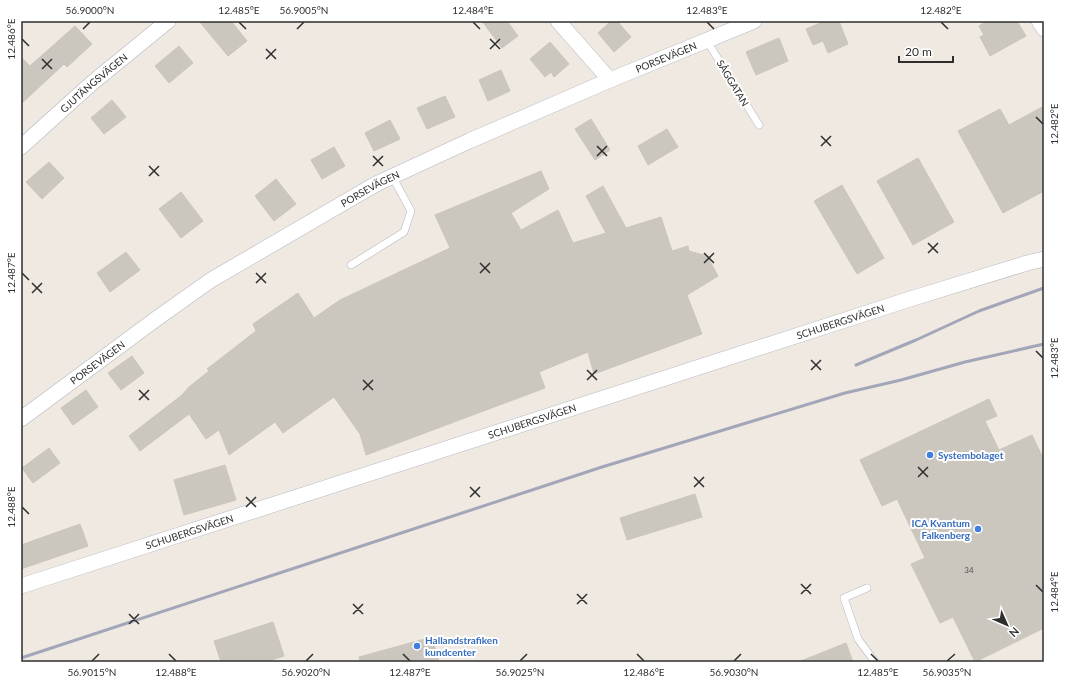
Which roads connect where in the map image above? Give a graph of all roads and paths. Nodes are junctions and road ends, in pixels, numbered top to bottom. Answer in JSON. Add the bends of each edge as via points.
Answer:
{"nodes":[{"id":1,"x":168,"y":21,"type":"edge"},
{"id":2,"x":558,"y":21,"type":"edge"},
{"id":3,"x":754,"y":21,"type":"edge"},
{"id":4,"x":1039,"y":21,"type":"edge"},
{"id":5,"x":1044,"y":30,"type":"edge"},
{"id":6,"x":707,"y":41,"type":"junction"},
{"id":7,"x":610,"y":80,"type":"junction"},
{"id":8,"x":759,"y":125,"type":"dead end"},
{"id":9,"x":21,"y":147,"type":"edge"},
{"id":10,"x":392,"y":176,"type":"junction"},
{"id":11,"x":1044,"y":259,"type":"edge"},
{"id":12,"x":351,"y":265,"type":"dead end"},
{"id":13,"x":21,"y":418,"type":"edge"},
{"id":14,"x":21,"y":586,"type":"edge"},
{"id":15,"x":867,"y":588,"type":"dead end"},
{"id":16,"x":876,"y":662,"type":"edge"}],
"edges":[{"from":1,"to":9,"type":"street","name":"GJUTÄNGSVÄGEN","via":[[92,83]]},
{"from":2,"to":7,"type":"street"},
{"from":3,"to":6,"type":"street","name":"PORSEVÄGEN"},
{"from":4,"to":5,"type":"street"},
{"from":6,"to":7,"type":"street","name":"PORSEVÄGEN"},
{"from":6,"to":8,"type":"lane","name":"SÅGGATAN"},
{"from":7,"to":10,"type":"street","name":"PORSEVÄGEN"},
{"from":10,"to":12,"type":"lane","via":[[411,211],[404,232]]},
{"from":10,"to":13,"type":"street","name":"PORSEVÄGEN","via":[[211,280]]},
{"from":11,"to":14,"type":"street","name":"SCHUBERGSVÄGEN","via":[[1026,262]]},
{"from":15,"to":16,"type":"lane","via":[[844,598],[858,639]]}]}
